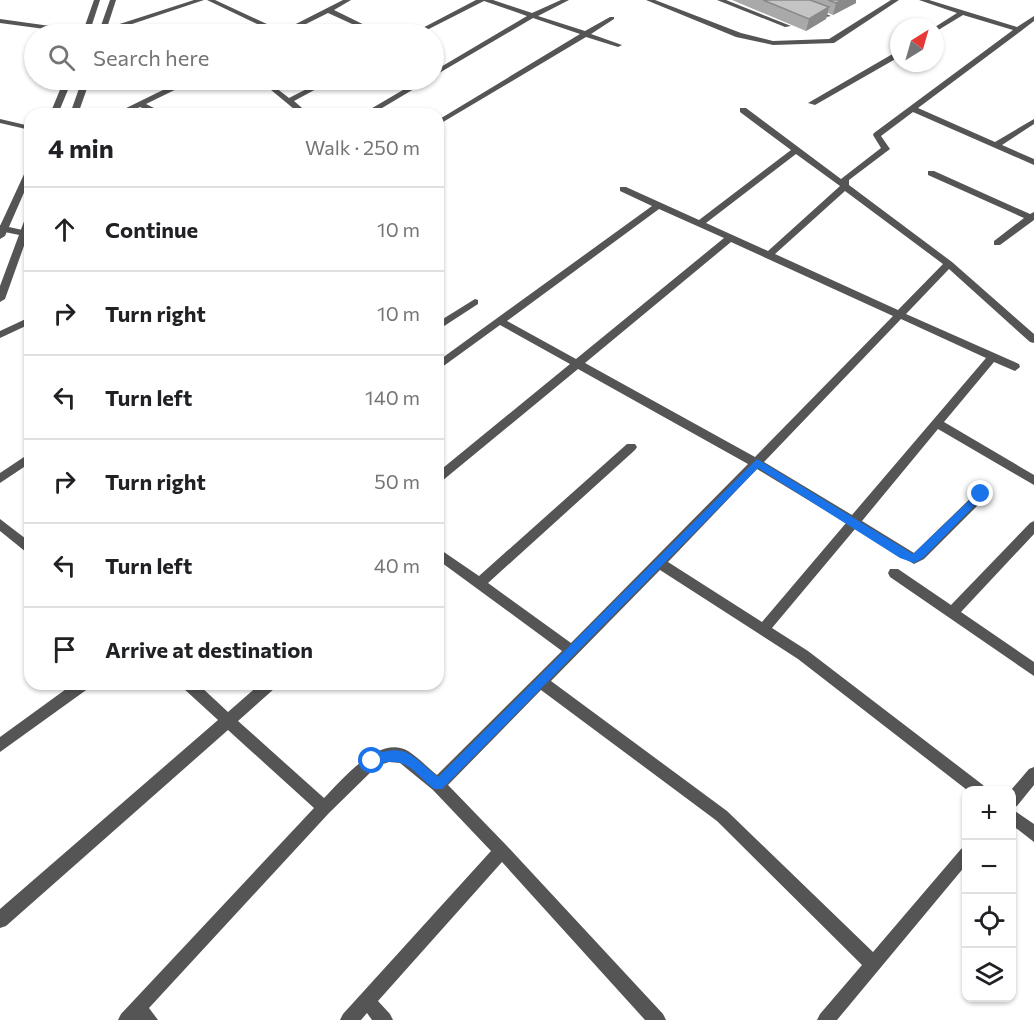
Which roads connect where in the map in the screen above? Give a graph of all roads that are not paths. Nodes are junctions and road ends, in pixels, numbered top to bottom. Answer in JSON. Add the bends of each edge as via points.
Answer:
{"nodes":[{"id":1,"x":97,"y":0,"type":"edge"},
{"id":2,"x":113,"y":0,"type":"edge"},
{"id":3,"x":201,"y":0,"type":"edge"},
{"id":4,"x":210,"y":0,"type":"edge"},
{"id":5,"x":348,"y":0,"type":"edge"},
{"id":6,"x":481,"y":0,"type":"edge"},
{"id":7,"x":486,"y":0,"type":"edge"},
{"id":8,"x":566,"y":0,"type":"edge"},
{"id":9,"x":649,"y":0,"type":"edge"},
{"id":10,"x":720,"y":0,"type":"edge"},
{"id":11,"x":786,"y":0,"type":"edge"},
{"id":12,"x":896,"y":0,"type":"edge"},
{"id":13,"x":922,"y":0,"type":"edge"},
{"id":14,"x":328,"y":10,"type":"junction"},
{"id":15,"x":961,"y":12,"type":"junction"},
{"id":16,"x":532,"y":16,"type":"junction"},
{"id":17,"x":828,"y":16,"type":"edge"},
{"id":18,"x":612,"y":18,"type":"dead end"},
{"id":19,"x":1034,"y":18,"type":"edge"},
{"id":20,"x":0,"y":21,"type":"edge"},
{"id":21,"x":89,"y":24,"type":"edge"},
{"id":22,"x":105,"y":24,"type":"edge"},
{"id":23,"x":129,"y":24,"type":"edge"},
{"id":24,"x":261,"y":24,"type":"edge"},
{"id":25,"x":301,"y":24,"type":"edge"},
{"id":26,"x":358,"y":24,"type":"edge"},
{"id":27,"x":434,"y":24,"type":"edge"},
{"id":28,"x":944,"y":24,"type":"edge"},
{"id":29,"x":24,"y":25,"type":"edge"},
{"id":30,"x":787,"y":26,"type":"dead end"},
{"id":31,"x":1019,"y":30,"type":"junction"},
{"id":32,"x":585,"y":34,"type":"junction"},
{"id":33,"x":618,"y":45,"type":"dead end"},
{"id":34,"x":890,"y":59,"type":"edge"},
{"id":35,"x":444,"y":68,"type":"edge"},
{"id":36,"x":64,"y":90,"type":"edge"},
{"id":37,"x":82,"y":90,"type":"edge"},
{"id":38,"x":169,"y":90,"type":"edge"},
{"id":39,"x":276,"y":90,"type":"edge"},
{"id":40,"x":309,"y":90,"type":"edge"},
{"id":41,"x":408,"y":90,"type":"edge"},
{"id":42,"x":289,"y":100,"type":"junction"},
{"id":43,"x":812,"y":103,"type":"dead end"},
{"id":44,"x":140,"y":104,"type":"junction"},
{"id":45,"x":56,"y":108,"type":"edge"},
{"id":46,"x":76,"y":108,"type":"edge"},
{"id":47,"x":131,"y":108,"type":"edge"},
{"id":48,"x":149,"y":108,"type":"edge"},
{"id":49,"x":298,"y":108,"type":"edge"},
{"id":50,"x":376,"y":108,"type":"edge"},
{"id":51,"x":914,"y":109,"type":"junction"},
{"id":52,"x":743,"y":110,"type":"dead end"},
{"id":53,"x":444,"y":119,"type":"edge"},
{"id":54,"x":1,"y":121,"type":"edge"},
{"id":55,"x":1034,"y":121,"type":"edge"},
{"id":56,"x":24,"y":122,"type":"edge"},
{"id":57,"x":24,"y":127,"type":"edge"},
{"id":58,"x":996,"y":146,"type":"junction"},
{"id":59,"x":796,"y":150,"type":"junction"},
{"id":60,"x":1034,"y":162,"type":"edge"},
{"id":61,"x":931,"y":173,"type":"dead end"},
{"id":62,"x":24,"y":183,"type":"edge"},
{"id":63,"x":844,"y":187,"type":"junction"},
{"id":64,"x":623,"y":189,"type":"dead end"},
{"id":65,"x":658,"y":205,"type":"junction"},
{"id":66,"x":1032,"y":217,"type":"edge"},
{"id":67,"x":699,"y":224,"type":"junction"},
{"id":68,"x":1,"y":231,"type":"edge"},
{"id":69,"x":24,"y":233,"type":"joint"},
{"id":70,"x":730,"y":238,"type":"junction"},
{"id":71,"x":997,"y":243,"type":"dead end"},
{"id":72,"x":768,"y":256,"type":"junction"},
{"id":73,"x":949,"y":264,"type":"junction"},
{"id":74,"x":0,"y":299,"type":"edge"},
{"id":75,"x":475,"y":302,"type":"dead end"},
{"id":76,"x":899,"y":316,"type":"junction"},
{"id":77,"x":500,"y":321,"type":"junction"},
{"id":78,"x":24,"y":323,"type":"edge"},
{"id":79,"x":444,"y":323,"type":"edge"},
{"id":80,"x":0,"y":335,"type":"edge"},
{"id":81,"x":1032,"y":335,"type":"edge"},
{"id":82,"x":992,"y":357,"type":"junction"},
{"id":83,"x":444,"y":362,"type":"edge"},
{"id":84,"x":578,"y":364,"type":"junction"},
{"id":85,"x":1015,"y":367,"type":"dead end"},
{"id":86,"x":937,"y":423,"type":"junction"},
{"id":87,"x":631,"y":447,"type":"dead end"},
{"id":88,"x":24,"y":461,"type":"edge"},
{"id":89,"x":757,"y":463,"type":"junction"},
{"id":90,"x":444,"y":473,"type":"edge"},
{"id":91,"x":0,"y":479,"type":"edge"},
{"id":92,"x":1034,"y":481,"type":"edge"},
{"id":93,"x":981,"y":494,"type":"dead end"},
{"id":94,"x":854,"y":522,"type":"junction"},
{"id":95,"x":0,"y":524,"type":"edge"},
{"id":96,"x":1034,"y":526,"type":"edge"},
{"id":97,"x":24,"y":544,"type":"edge"},
{"id":98,"x":444,"y":557,"type":"edge"},
{"id":99,"x":659,"y":563,"type":"junction"},
{"id":100,"x":894,"y":573,"type":"dead end"},
{"id":101,"x":479,"y":583,"type":"junction"},
{"id":102,"x":952,"y":613,"type":"junction"},
{"id":103,"x":764,"y":629,"type":"junction"},
{"id":104,"x":572,"y":651,"type":"junction"},
{"id":105,"x":1034,"y":670,"type":"edge"},
{"id":106,"x":541,"y":682,"type":"junction"},
{"id":107,"x":76,"y":690,"type":"edge"},
{"id":108,"x":195,"y":690,"type":"edge"},
{"id":109,"x":263,"y":690,"type":"edge"},
{"id":110,"x":229,"y":719,"type":"junction"},
{"id":111,"x":0,"y":745,"type":"edge"},
{"id":112,"x":1034,"y":774,"type":"edge"},
{"id":113,"x":438,"y":785,"type":"junction"},
{"id":114,"x":973,"y":786,"type":"edge"},
{"id":115,"x":1016,"y":795,"type":"edge"},
{"id":116,"x":324,"y":808,"type":"junction"},
{"id":117,"x":1016,"y":820,"type":"edge"},
{"id":118,"x":1034,"y":834,"type":"edge"},
{"id":119,"x":502,"y":851,"type":"junction"},
{"id":120,"x":962,"y":859,"type":"edge"},
{"id":121,"x":0,"y":920,"type":"edge"},
{"id":122,"x":873,"y":964,"type":"junction"},
{"id":123,"x":366,"y":1001,"type":"junction"},
{"id":124,"x":138,"y":1016,"type":"edge"},
{"id":125,"x":349,"y":1020,"type":"edge"},
{"id":126,"x":384,"y":1020,"type":"edge"},
{"id":127,"x":657,"y":1020,"type":"edge"},
{"id":128,"x":826,"y":1020,"type":"edge"}],
"edges":[{"from":1,"to":21,"type":"street"},
{"from":2,"to":22,"type":"street"},
{"from":3,"to":23,"type":"street"},
{"from":4,"to":24,"type":"street"},
{"from":5,"to":14,"type":"street"},
{"from":6,"to":27,"type":"street"},
{"from":7,"to":16,"type":"street"},
{"from":8,"to":16,"type":"street"},
{"from":9,"to":12,"type":"street","via":[[739,35],[773,43],[831,41]]},
{"from":10,"to":30,"type":"street"},
{"from":11,"to":17,"type":"street"},
{"from":13,"to":15,"type":"street"},
{"from":14,"to":25,"type":"street"},
{"from":14,"to":26,"type":"street"},
{"from":15,"to":28,"type":"street"},
{"from":15,"to":31,"type":"street"},
{"from":16,"to":32,"type":"street"},
{"from":16,"to":35,"type":"street"},
{"from":18,"to":32,"type":"street"},
{"from":19,"to":31,"type":"street"},
{"from":20,"to":29,"type":"street"},
{"from":31,"to":51,"type":"street"},
{"from":32,"to":33,"type":"street"},
{"from":32,"to":53,"type":"street"},
{"from":34,"to":43,"type":"street"},
{"from":36,"to":45,"type":"street"},
{"from":37,"to":46,"type":"street"},
{"from":38,"to":44,"type":"street"},
{"from":39,"to":42,"type":"street"},
{"from":40,"to":42,"type":"street"},
{"from":41,"to":50,"type":"street"},
{"from":42,"to":49,"type":"street"},
{"from":44,"to":47,"type":"street"},
{"from":44,"to":48,"type":"street"},
{"from":51,"to":58,"type":"street"},
{"from":51,"to":63,"type":"street","via":[[877,135],[886,149],[845,179]]},
{"from":52,"to":59,"type":"street"},
{"from":54,"to":56,"type":"street"},
{"from":54,"to":57,"type":"street"},
{"from":55,"to":58,"type":"street"},
{"from":58,"to":60,"type":"street"},
{"from":59,"to":63,"type":"street"},
{"from":59,"to":67,"type":"street"},
{"from":61,"to":66,"type":"street"},
{"from":62,"to":68,"type":"street"},
{"from":63,"to":72,"type":"street"},
{"from":63,"to":73,"type":"street"},
{"from":64,"to":65,"type":"street"},
{"from":65,"to":67,"type":"street"},
{"from":65,"to":77,"type":"street"},
{"from":66,"to":71,"type":"street"},
{"from":67,"to":70,"type":"street"},
{"from":68,"to":69,"type":"street"},
{"from":69,"to":74,"type":"street"},
{"from":70,"to":72,"type":"street"},
{"from":70,"to":84,"type":"street"},
{"from":72,"to":76,"type":"street"},
{"from":73,"to":76,"type":"street"},
{"from":73,"to":81,"type":"street"},
{"from":75,"to":79,"type":"street"},
{"from":76,"to":82,"type":"street"},
{"from":76,"to":89,"type":"street"},
{"from":77,"to":83,"type":"street"},
{"from":77,"to":84,"type":"street"},
{"from":78,"to":80,"type":"street"},
{"from":82,"to":85,"type":"street"},
{"from":82,"to":86,"type":"street"},
{"from":84,"to":89,"type":"street"},
{"from":84,"to":90,"type":"street"},
{"from":86,"to":92,"type":"street"},
{"from":86,"to":94,"type":"street"},
{"from":87,"to":101,"type":"street"},
{"from":88,"to":91,"type":"street"},
{"from":89,"to":94,"type":"street"},
{"from":89,"to":99,"type":"street"},
{"from":93,"to":94,"type":"street","via":[[914,559]]},
{"from":94,"to":103,"type":"street"},
{"from":95,"to":97,"type":"street"},
{"from":96,"to":102,"type":"street"},
{"from":98,"to":101,"type":"street"},
{"from":99,"to":103,"type":"street"},
{"from":99,"to":104,"type":"street"},
{"from":100,"to":102,"type":"street"},
{"from":101,"to":104,"type":"street"},
{"from":102,"to":105,"type":"street"},
{"from":103,"to":114,"type":"street"},
{"from":104,"to":106,"type":"street"},
{"from":106,"to":113,"type":"street"},
{"from":106,"to":122,"type":"street","via":[[722,816]]},
{"from":107,"to":111,"type":"street"},
{"from":108,"to":110,"type":"street"},
{"from":109,"to":110,"type":"street"},
{"from":110,"to":116,"type":"street"},
{"from":110,"to":121,"type":"street"},
{"from":112,"to":115,"type":"street"},
{"from":113,"to":116,"type":"street","via":[[403,756],[389,754],[372,761]]},
{"from":113,"to":119,"type":"street"},
{"from":116,"to":124,"type":"street"},
{"from":117,"to":118,"type":"street"},
{"from":119,"to":123,"type":"street"},
{"from":119,"to":127,"type":"street"},
{"from":120,"to":122,"type":"street"},
{"from":122,"to":128,"type":"street"},
{"from":123,"to":125,"type":"street"},
{"from":123,"to":126,"type":"street"}]}
